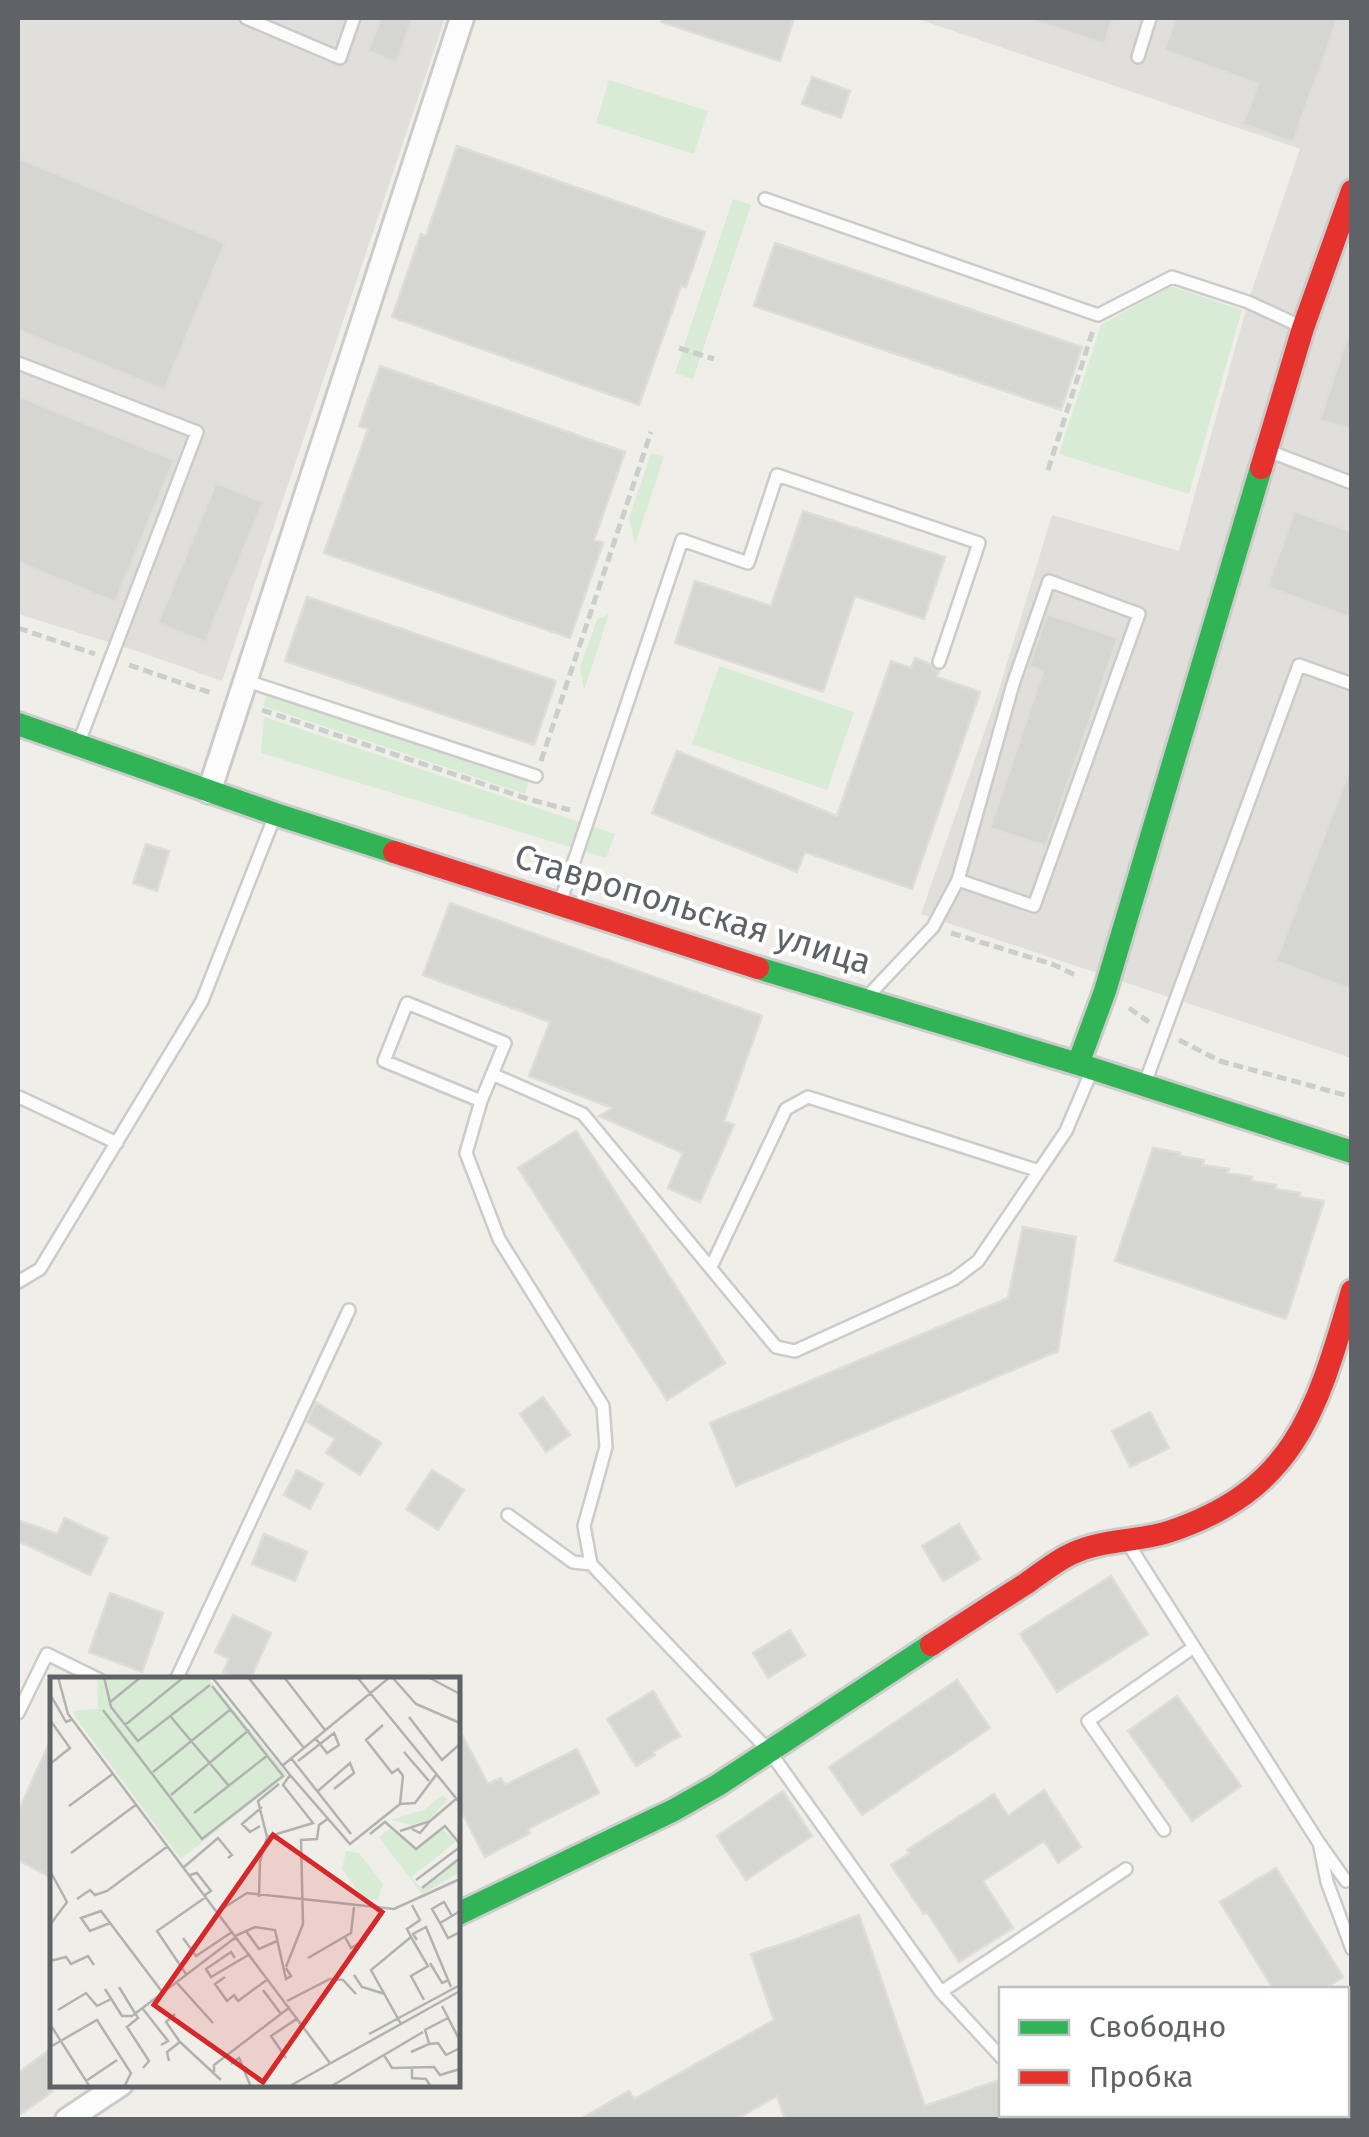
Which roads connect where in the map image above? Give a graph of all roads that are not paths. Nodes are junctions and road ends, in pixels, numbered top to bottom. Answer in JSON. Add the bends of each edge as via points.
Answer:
{"nodes":[{"id":1,"x":246,"y":18,"type":"edge"},
{"id":2,"x":354,"y":18,"type":"edge"},
{"id":3,"x":462,"y":18,"type":"edge"},
{"id":4,"x":1150,"y":18,"type":"edge"},
{"id":5,"x":1138,"y":57,"type":"dead end"},
{"id":6,"x":1352,"y":191,"type":"edge"},
{"id":7,"x":764,"y":199,"type":"dead end"},
{"id":8,"x":1304,"y":328,"type":"junction"},
{"id":9,"x":18,"y":362,"type":"edge"},
{"id":10,"x":1268,"y":451,"type":"junction"},
{"id":11,"x":1352,"y":482,"type":"edge"},
{"id":12,"x":939,"y":662,"type":"dead end"},
{"id":13,"x":1352,"y":684,"type":"edge"},
{"id":14,"x":244,"y":692,"type":"junction"},
{"id":15,"x":18,"y":724,"type":"edge"},
{"id":16,"x":78,"y":746,"type":"junction"},
{"id":17,"x":536,"y":776,"type":"road end"},
{"id":18,"x":209,"y":792,"type":"junction"},
{"id":19,"x":275,"y":814,"type":"junction"},
{"id":20,"x":958,"y":880,"type":"junction"},
{"id":21,"x":560,"y":904,"type":"junction"},
{"id":22,"x":864,"y":1000,"type":"junction"},
{"id":23,"x":1085,"y":1067,"type":"junction"},
{"id":24,"x":492,"y":1074,"type":"junction"},
{"id":25,"x":1144,"y":1086,"type":"junction"},
{"id":26,"x":18,"y":1099,"type":"edge"},
{"id":27,"x":481,"y":1101,"type":"junction"},
{"id":28,"x":116,"y":1143,"type":"junction"},
{"id":29,"x":1352,"y":1152,"type":"edge"},
{"id":30,"x":1039,"y":1171,"type":"junction"},
{"id":31,"x":711,"y":1268,"type":"junction"},
{"id":32,"x":18,"y":1282,"type":"edge"},
{"id":33,"x":1352,"y":1291,"type":"edge"},
{"id":34,"x":350,"y":1310,"type":"dead end"},
{"id":35,"x":508,"y":1515,"type":"dead end"},
{"id":36,"x":1126,"y":1539,"type":"junction"},
{"id":37,"x":591,"y":1564,"type":"junction"},
{"id":38,"x":1194,"y":1647,"type":"junction"},
{"id":39,"x":94,"y":1677,"type":"edge"},
{"id":40,"x":177,"y":1677,"type":"edge"},
{"id":41,"x":18,"y":1714,"type":"edge"},
{"id":42,"x":770,"y":1752,"type":"junction"},
{"id":43,"x":1164,"y":1830,"type":"dead end"},
{"id":44,"x":1319,"y":1843,"type":"junction"},
{"id":45,"x":1126,"y":1869,"type":"dead end"},
{"id":46,"x":1346,"y":1881,"type":"dead end"},
{"id":47,"x":460,"y":1913,"type":"edge"},
{"id":48,"x":1352,"y":1949,"type":"edge"},
{"id":49,"x":940,"y":1992,"type":"junction"},
{"id":50,"x":999,"y":2055,"type":"edge"},
{"id":51,"x":116,"y":2087,"type":"edge"},
{"id":52,"x":67,"y":2120,"type":"edge"}],
"edges":[{"from":1,"to":2,"type":"lane","via":[[340,58]]},
{"from":3,"to":14,"type":"street"},
{"from":4,"to":5,"type":"lane"},
{"from":6,"to":8,"type":"street"},
{"from":7,"to":8,"type":"lane","via":[[1098,314],[1172,276]]},
{"from":8,"to":10,"type":"street"},
{"from":9,"to":16,"type":"lane","via":[[197,432]]},
{"from":10,"to":11,"type":"lane"},
{"from":10,"to":23,"type":"street"},
{"from":12,"to":21,"type":"lane","via":[[979,543],[777,475],[748,563],[682,540]]},
{"from":13,"to":25,"type":"lane","via":[[1299,665]]},
{"from":14,"to":17,"type":"lane"},
{"from":14,"to":18,"type":"street"},
{"from":15,"to":16,"type":"street","name":"Ставропольская улица"},
{"from":16,"to":18,"type":"street","name":"Ставропольская улица"},
{"from":18,"to":19,"type":"street","name":"Ставропольская улица"},
{"from":19,"to":21,"type":"street","name":"Ставропольская улица"},
{"from":19,"to":28,"type":"lane","via":[[202,1000]]},
{"from":20,"to":20,"type":"lane","via":[[1048,581],[1139,614],[1034,906]]},
{"from":20,"to":22,"type":"lane","via":[[933,927]]},
{"from":21,"to":22,"type":"street","name":"Ставропольская улица"},
{"from":22,"to":23,"type":"street","name":"Ставропольская улица"},
{"from":23,"to":25,"type":"street","name":"Ставропольская улица"},
{"from":23,"to":30,"type":"lane","via":[[1066,1131]]},
{"from":24,"to":27,"type":"lane"},
{"from":24,"to":27,"type":"lane","via":[[505,1043],[407,1003],[384,1061]]},
{"from":24,"to":31,"type":"lane","via":[[583,1114]]},
{"from":25,"to":29,"type":"street","name":"Ставропольская улица"},
{"from":26,"to":28,"type":"lane"},
{"from":27,"to":37,"type":"lane","via":[[466,1153],[499,1239],[603,1406],[606,1447],[584,1526]]},
{"from":28,"to":32,"type":"lane","via":[[40,1270]]},
{"from":30,"to":31,"type":"lane","via":[[978,1260],[954,1279],[795,1352],[776,1346]]},
{"from":30,"to":31,"type":"lane","via":[[808,1098],[786,1109]]},
{"from":33,"to":36,"type":"street","via":[[1324,1384],[1269,1476],[1220,1513]]},
{"from":34,"to":40,"type":"lane"},
{"from":35,"to":37,"type":"lane","via":[[573,1562]]},
{"from":36,"to":38,"type":"lane"},
{"from":36,"to":42,"type":"street","via":[[1070,1554]]},
{"from":37,"to":42,"type":"lane"},
{"from":38,"to":43,"type":"lane","via":[[1088,1722]]},
{"from":38,"to":44,"type":"lane"},
{"from":39,"to":41,"type":"lane","via":[[47,1654]]},
{"from":42,"to":47,"type":"street","via":[[674,1810]]},
{"from":42,"to":49,"type":"lane"},
{"from":44,"to":46,"type":"lane"},
{"from":44,"to":48,"type":"lane"},
{"from":45,"to":49,"type":"lane"},
{"from":49,"to":50,"type":"lane"},
{"from":51,"to":52,"type":"street"}]}
